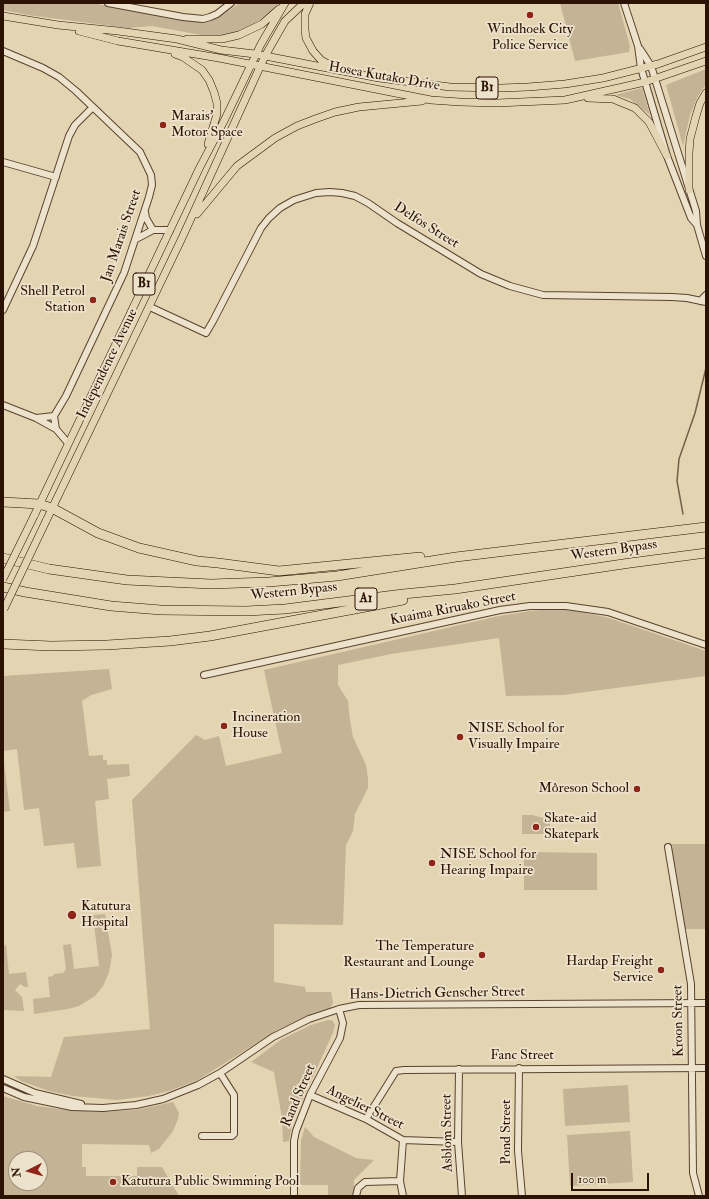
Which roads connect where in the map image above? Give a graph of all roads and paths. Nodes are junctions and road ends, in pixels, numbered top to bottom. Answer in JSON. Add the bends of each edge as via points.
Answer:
{"nodes":[{"id":1,"x":108,"y":3,"type":"edge"},
{"id":2,"x":231,"y":3,"type":"edge"},
{"id":3,"x":285,"y":3,"type":"edge"},
{"id":4,"x":304,"y":3,"type":"edge"},
{"id":5,"x":310,"y":3,"type":"edge"},
{"id":6,"x":624,"y":3,"type":"edge"},
{"id":7,"x":3,"y":16,"type":"edge"},
{"id":8,"x":58,"y":25,"type":"junction"},
{"id":9,"x":177,"y":39,"type":"junction"},
{"id":10,"x":638,"y":46,"type":"junction"},
{"id":11,"x":706,"y":47,"type":"edge"},
{"id":12,"x":163,"y":49,"type":"junction"},
{"id":13,"x":3,"y":51,"type":"edge"},
{"id":14,"x":255,"y":54,"type":"junction"},
{"id":15,"x":265,"y":56,"type":"junction"},
{"id":16,"x":706,"y":61,"type":"edge"},
{"id":17,"x":250,"y":65,"type":"junction"},
{"id":18,"x":651,"y":66,"type":"junction"},
{"id":19,"x":260,"y":67,"type":"junction"},
{"id":20,"x":641,"y":68,"type":"junction"},
{"id":21,"x":341,"y":71,"type":"junction"},
{"id":22,"x":655,"y":79,"type":"junction"},
{"id":23,"x":645,"y":82,"type":"junction"},
{"id":24,"x":706,"y":93,"type":"edge"},
{"id":25,"x":431,"y":100,"type":"junction"},
{"id":26,"x":565,"y":100,"type":"junction"},
{"id":27,"x":92,"y":107,"type":"junction"},
{"id":28,"x":667,"y":156,"type":"junction"},
{"id":29,"x":3,"y":162,"type":"edge"},
{"id":30,"x":199,"y":169,"type":"junction"},
{"id":31,"x":56,"y":177,"type":"junction"},
{"id":32,"x":689,"y":190,"type":"junction"},
{"id":33,"x":145,"y":210,"type":"junction"},
{"id":34,"x":697,"y":225,"type":"junction"},
{"id":35,"x":153,"y":230,"type":"junction"},
{"id":36,"x":170,"y":230,"type":"junction"},
{"id":37,"x":182,"y":238,"type":"junction"},
{"id":38,"x":136,"y":240,"type":"junction"},
{"id":39,"x":706,"y":256,"type":"edge"},
{"id":40,"x":706,"y":295,"type":"edge"},
{"id":41,"x":5,"y":300,"type":"edge"},
{"id":42,"x":703,"y":302,"type":"edge"},
{"id":43,"x":150,"y":307,"type":"junction"},
{"id":44,"x":3,"y":310,"type":"edge"},
{"id":45,"x":3,"y":405,"type":"edge"},
{"id":46,"x":54,"y":416,"type":"junction"},
{"id":47,"x":36,"y":418,"type":"junction"},
{"id":48,"x":56,"y":429,"type":"junction"},
{"id":49,"x":68,"y":443,"type":"junction"},
{"id":50,"x":3,"y":502,"type":"edge"},
{"id":51,"x":39,"y":504,"type":"junction"},
{"id":52,"x":52,"y":508,"type":"junction"},
{"id":53,"x":706,"y":527,"type":"edge"},
{"id":54,"x":706,"y":552,"type":"edge"},
{"id":55,"x":456,"y":557,"type":"junction"},
{"id":56,"x":3,"y":558,"type":"edge"},
{"id":57,"x":3,"y":579,"type":"edge"},
{"id":58,"x":3,"y":587,"type":"edge"},
{"id":59,"x":455,"y":589,"type":"junction"},
{"id":60,"x":3,"y":610,"type":"edge"},
{"id":61,"x":3,"y":644,"type":"edge"},
{"id":62,"x":706,"y":646,"type":"edge"},
{"id":63,"x":204,"y":675,"type":"dead end"},
{"id":64,"x":668,"y":848,"type":"dead end"},
{"id":65,"x":691,"y":1003,"type":"junction"},
{"id":66,"x":706,"y":1003,"type":"edge"},
{"id":67,"x":340,"y":1009,"type":"junction"},
{"id":68,"x":519,"y":1068,"type":"junction"},
{"id":69,"x":692,"y":1068,"type":"junction"},
{"id":70,"x":706,"y":1068,"type":"edge"},
{"id":71,"x":459,"y":1069,"type":"junction"},
{"id":72,"x":220,"y":1073,"type":"junction"},
{"id":73,"x":3,"y":1079,"type":"edge"},
{"id":74,"x":3,"y":1088,"type":"edge"},
{"id":75,"x":310,"y":1095,"type":"junction"},
{"id":76,"x":96,"y":1108,"type":"junction"},
{"id":77,"x":366,"y":1119,"type":"junction"},
{"id":78,"x":202,"y":1136,"type":"dead end"},
{"id":79,"x":403,"y":1140,"type":"junction"},
{"id":80,"x":458,"y":1142,"type":"junction"},
{"id":81,"x":400,"y":1181,"type":"junction"},
{"id":82,"x":294,"y":1196,"type":"edge"},
{"id":83,"x":356,"y":1196,"type":"edge"},
{"id":84,"x":402,"y":1196,"type":"edge"},
{"id":85,"x":462,"y":1196,"type":"edge"},
{"id":86,"x":522,"y":1196,"type":"edge"},
{"id":87,"x":699,"y":1196,"type":"edge"}],
"edges":[{"from":1,"to":2,"type":"street","via":[[197,19],[210,17]]},
{"from":3,"to":9,"type":"main road","via":[[262,24],[239,35],[222,39]]},
{"from":3,"to":14,"type":"main road","name":"Independence Avenue"},
{"from":4,"to":15,"type":"main road","name":"Independence Avenue","via":[[285,22]]},
{"from":5,"to":21,"type":"main road","via":[[305,14],[306,38],[321,60]]},
{"from":6,"to":10,"type":"street"},
{"from":7,"to":8,"type":"main road","name":"Hosea Kutako Drive"},
{"from":8,"to":9,"type":"main road","name":"Hosea Kutako Drive"},
{"from":8,"to":12,"type":"main road","name":"Hosea Kutako Drive"},
{"from":9,"to":14,"type":"main road","name":"Hosea Kutako Drive","via":[[221,50]]},
{"from":10,"to":18,"type":"street"},
{"from":10,"to":20,"type":"street"},
{"from":11,"to":18,"type":"main road","name":"Hosea Kutako Drive","number":"B1"},
{"from":12,"to":17,"type":"main road","name":"Hosea Kutako Drive"},
{"from":12,"to":30,"type":"main road","via":[[183,57],[202,70],[214,92],[217,114]]},
{"from":13,"to":27,"type":"street","name":"Jan Marais Street","via":[[59,77]]},
{"from":14,"to":15,"type":"main road","name":"Hosea Kutako Drive"},
{"from":14,"to":17,"type":"main road","name":"Independence Avenue"},
{"from":15,"to":19,"type":"main road","name":"Independence Avenue"},
{"from":15,"to":21,"type":"main road","name":"Hosea Kutako Drive","number":"B1"},
{"from":16,"to":22,"type":"main road","name":"Hosea Kutako Drive","number":"B1"},
{"from":17,"to":19,"type":"main road","name":"Hosea Kutako Drive"},
{"from":17,"to":30,"type":"main road","name":"Independence Avenue","number":"B1"},
{"from":18,"to":20,"type":"main road","name":"Hosea Kutako Drive","number":"B1"},
{"from":18,"to":22,"type":"street"},
{"from":19,"to":25,"type":"main road","name":"Hosea Kutako Drive"},
{"from":19,"to":37,"type":"main road","name":"Independence Avenue","number":"B1"},
{"from":20,"to":21,"type":"main road","name":"Hosea Kutako Drive","number":"B1","via":[[565,84],[501,88],[426,85]]},
{"from":20,"to":23,"type":"street"},
{"from":22,"to":23,"type":"main road","name":"Hosea Kutako Drive","number":"B1"},
{"from":22,"to":32,"type":"street"},
{"from":23,"to":26,"type":"main road","name":"Hosea Kutako Drive","number":"B1"},
{"from":23,"to":28,"type":"street"},
{"from":24,"to":32,"type":"main road","via":[[700,103],[690,139]]},
{"from":25,"to":26,"type":"main road","name":"Hosea Kutako Drive","number":"B1","via":[[497,103]]},
{"from":25,"to":37,"type":"main road","number":"B1","via":[[335,112],[275,138],[237,166],[201,209]]},
{"from":26,"to":28,"type":"main road","via":[[595,97],[629,104],[641,112],[649,122]]},
{"from":27,"to":31,"type":"street","via":[[75,125],[69,136]]},
{"from":27,"to":33,"type":"street","name":"Jan Marais Street","via":[[135,146],[145,159],[152,184]]},
{"from":28,"to":34,"type":"street","via":[[691,218]]},
{"from":29,"to":31,"type":"street"},
{"from":30,"to":36,"type":"main road","name":"Independence Avenue","number":"B1"},
{"from":31,"to":41,"type":"street","via":[[33,246]]},
{"from":32,"to":34,"type":"street","via":[[698,218]]},
{"from":33,"to":35,"type":"street","via":[[146,218]]},
{"from":33,"to":38,"type":"street","name":"Jan Marais Street"},
{"from":34,"to":39,"type":"street"},
{"from":35,"to":36,"type":"street"},
{"from":35,"to":38,"type":"street"},
{"from":36,"to":49,"type":"main road","name":"Independence Avenue","number":"B1"},
{"from":37,"to":43,"type":"main road","name":"Independence Avenue","number":"B1"},
{"from":38,"to":46,"type":"street","name":"Jan Marais Street","via":[[114,296]]},
{"from":40,"to":42,"type":"street"},
{"from":41,"to":44,"type":"street"},
{"from":42,"to":43,"type":"street","name":"Delfos Street","via":[[672,296],[543,295],[510,286],[481,274],[355,196],[330,192],[316,193],[294,200],[269,218],[261,228],[206,333]]},
{"from":43,"to":52,"type":"main road","name":"Independence Avenue","number":"B1"},
{"from":45,"to":47,"type":"street"},
{"from":46,"to":47,"type":"street"},
{"from":46,"to":48,"type":"street"},
{"from":47,"to":48,"type":"street"},
{"from":48,"to":49,"type":"street"},
{"from":49,"to":51,"type":"main road","name":"Independence Avenue","number":"B1"},
{"from":50,"to":51,"type":"highway"},
{"from":51,"to":52,"type":"highway"},
{"from":51,"to":57,"type":"main road","name":"Independence Avenue","number":"B1","bridge":true},
{"from":52,"to":55,"type":"highway","via":[[98,533],[139,548],[218,564],[279,571],[438,555]]},
{"from":52,"to":60,"type":"main road","name":"Independence Avenue","number":"B1","bridge":true},
{"from":53,"to":55,"type":"highway","name":"Western Bypass","number":"A1"},
{"from":54,"to":59,"type":"highway","name":"Western Bypass","number":"A1"},
{"from":55,"to":56,"type":"highway","name":"Western Bypass","number":"A1","via":[[302,580],[211,584],[127,580],[49,569]]},
{"from":58,"to":59,"type":"highway","name":"Western Bypass","number":"A1","via":[[111,606],[161,610],[246,611],[285,609]]},
{"from":59,"to":61,"type":"highway","via":[[190,639],[107,645]]},
{"from":62,"to":63,"type":"street","name":"Kuaima Riruako Street","via":[[608,612],[555,605],[530,606],[500,610]]},
{"from":64,"to":65,"type":"street","name":"Kroon Street","via":[[690,970]]},
{"from":65,"to":66,"type":"street","name":"Hans-Dietrich Genscher Street"},
{"from":65,"to":67,"type":"street","name":"Hans-Dietrich Genscher Street","via":[[364,1005]]},
{"from":65,"to":69,"type":"street","name":"Kroon Street"},
{"from":67,"to":72,"type":"street","name":"Hans-Dietrich Genscher Street","via":[[309,1019],[278,1034]]},
{"from":67,"to":75,"type":"street","name":"Rand Street","via":[[343,1023],[340,1038]]},
{"from":68,"to":69,"type":"street","name":"Fanc Street"},
{"from":68,"to":71,"type":"street","name":"Fanc Street"},
{"from":68,"to":86,"type":"street","name":"Pond Street","via":[[518,1152]]},
{"from":69,"to":70,"type":"street","name":"Fanc Street"},
{"from":69,"to":87,"type":"street","name":"Kroon Street","via":[[693,1173]]},
{"from":71,"to":77,"type":"street","name":"Fanc Street","via":[[396,1071]]},
{"from":71,"to":80,"type":"street","name":"Asblom Street"},
{"from":72,"to":76,"type":"street","name":"Hans-Dietrich Genscher Street","via":[[186,1091],[163,1099],[128,1107]]},
{"from":72,"to":78,"type":"street","via":[[234,1095],[234,1134]]},
{"from":73,"to":76,"type":"street","name":"Hans-Dietrich Genscher Street","via":[[35,1094]]},
{"from":74,"to":76,"type":"street","name":"Hans-Dietrich Genscher Street","via":[[40,1101]]},
{"from":75,"to":77,"type":"street","name":"Angelier Street"},
{"from":75,"to":82,"type":"street","name":"Rand Street","via":[[297,1126],[294,1141]]},
{"from":77,"to":79,"type":"street","name":"Angelier Street"},
{"from":79,"to":80,"type":"street","name":"Angelier Street"},
{"from":79,"to":81,"type":"street"},
{"from":80,"to":85,"type":"street","name":"Asblom Street"},
{"from":81,"to":83,"type":"street","via":[[365,1182],[358,1188]]},
{"from":81,"to":84,"type":"street"}]}
